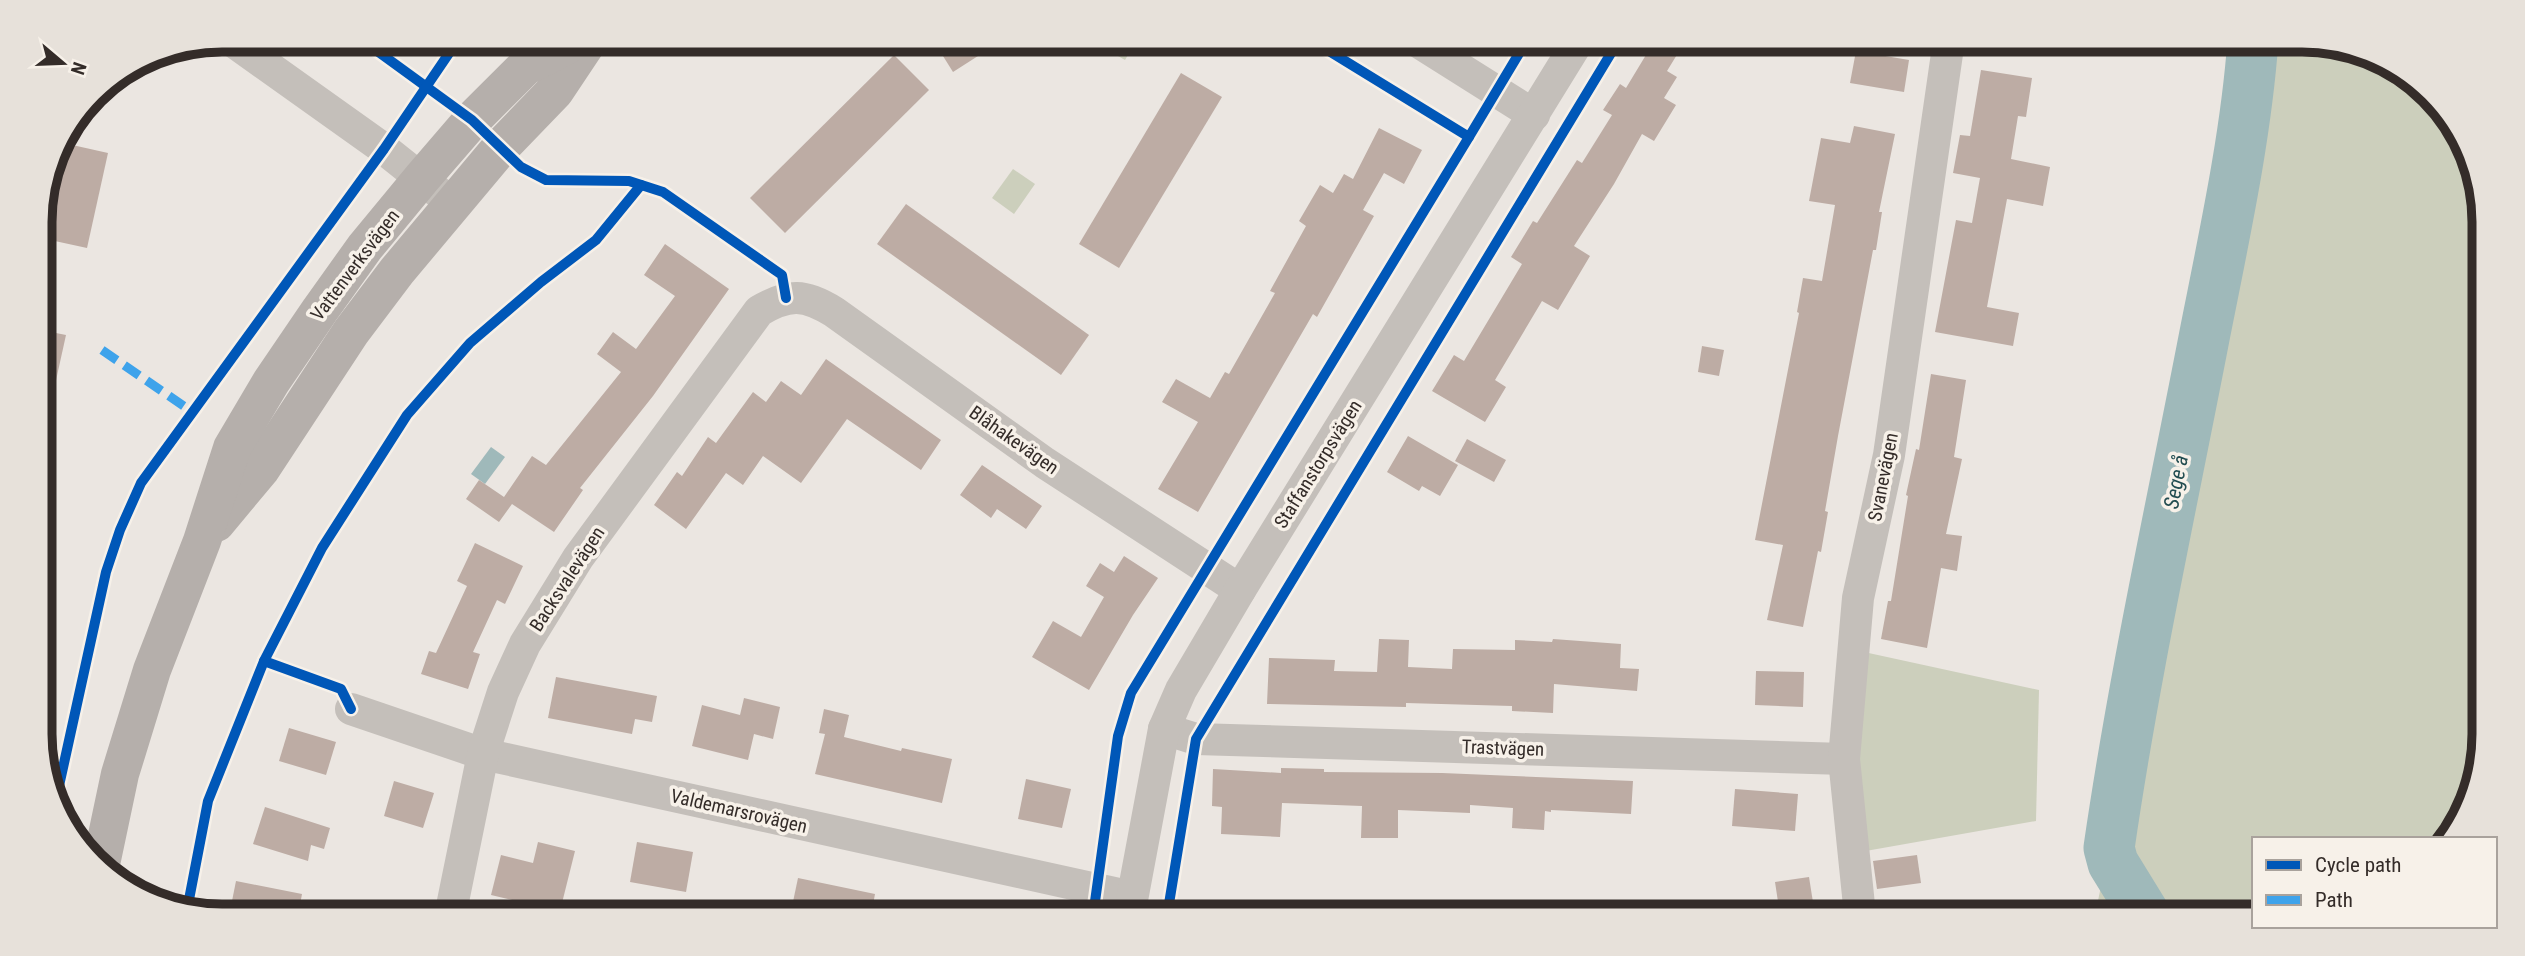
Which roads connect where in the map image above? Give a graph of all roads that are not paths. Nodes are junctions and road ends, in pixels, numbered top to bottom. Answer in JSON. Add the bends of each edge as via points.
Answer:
{"nodes":[{"id":1,"x":1434,"y":52,"type":"edge"},
{"id":2,"x":1572,"y":52,"type":"edge"},
{"id":3,"x":1947,"y":52,"type":"edge"},
{"id":4,"x":249,"y":53,"type":"edge"},
{"id":5,"x":552,"y":53,"type":"edge"},
{"id":6,"x":580,"y":53,"type":"edge"},
{"id":7,"x":1534,"y":116,"type":"junction"},
{"id":8,"x":422,"y":178,"type":"junction"},
{"id":9,"x":453,"y":204,"type":"junction"},
{"id":10,"x":786,"y":298,"type":"joint"},
{"id":11,"x":202,"y":541,"type":"junction"},
{"id":12,"x":1240,"y":590,"type":"junction"},
{"id":13,"x":351,"y":709,"type":"dead end"},
{"id":14,"x":1164,"y":729,"type":"junction"},
{"id":15,"x":483,"y":754,"type":"junction"},
{"id":16,"x":1844,"y":759,"type":"junction"},
{"id":17,"x":102,"y":853,"type":"edge"},
{"id":18,"x":1859,"y":903,"type":"edge"},
{"id":19,"x":452,"y":904,"type":"edge"},
{"id":20,"x":1121,"y":904,"type":"edge"},
{"id":21,"x":1131,"y":904,"type":"edge"}],
"edges":[{"from":1,"to":7,"type":"street"},
{"from":2,"to":7,"type":"street","name":"Staffanstorpsvägen"},
{"from":3,"to":16,"type":"street","name":"Svanevägen","via":[[1889,455],[1858,598]]},
{"from":4,"to":8,"type":"street"},
{"from":5,"to":8,"type":"street","name":"Vattenverksvägen","via":[[525,67]]},
{"from":6,"to":9,"type":"street","name":"Vattenverksvägen","via":[[555,91]]},
{"from":7,"to":12,"type":"street","name":"Staffanstorpsvägen"},
{"from":8,"to":9,"type":"street"},
{"from":8,"to":11,"type":"street","name":"Vattenverksvägen","via":[[365,247],[271,382],[232,448]]},
{"from":9,"to":11,"type":"street","name":"Vattenverksvägen","via":[[351,332],[261,469]]},
{"from":10,"to":12,"type":"street","name":"Blåhakevägen","via":[[809,299],[834,312],[1019,445]]},
{"from":10,"to":15,"type":"street","name":"Backsvalevägen","via":[[759,311],[557,590],[503,692]]},
{"from":11,"to":17,"type":"street","name":"Vattenverksvägen","via":[[152,670],[120,774]]},
{"from":12,"to":14,"type":"street","name":"Staffanstorpsvägen","via":[[1181,690]]},
{"from":13,"to":15,"type":"street","name":"Valdemarsrovägen"},
{"from":14,"to":16,"type":"street","name":"Trastvägen","via":[[1196,739]]},
{"from":14,"to":21,"type":"street","name":"Staffanstorpsvägen"},
{"from":15,"to":19,"type":"street","name":"Backsvalevägen"},
{"from":15,"to":20,"type":"street","name":"Valdemarsrovägen"},
{"from":16,"to":18,"type":"street","name":"Svanevägen"}]}
